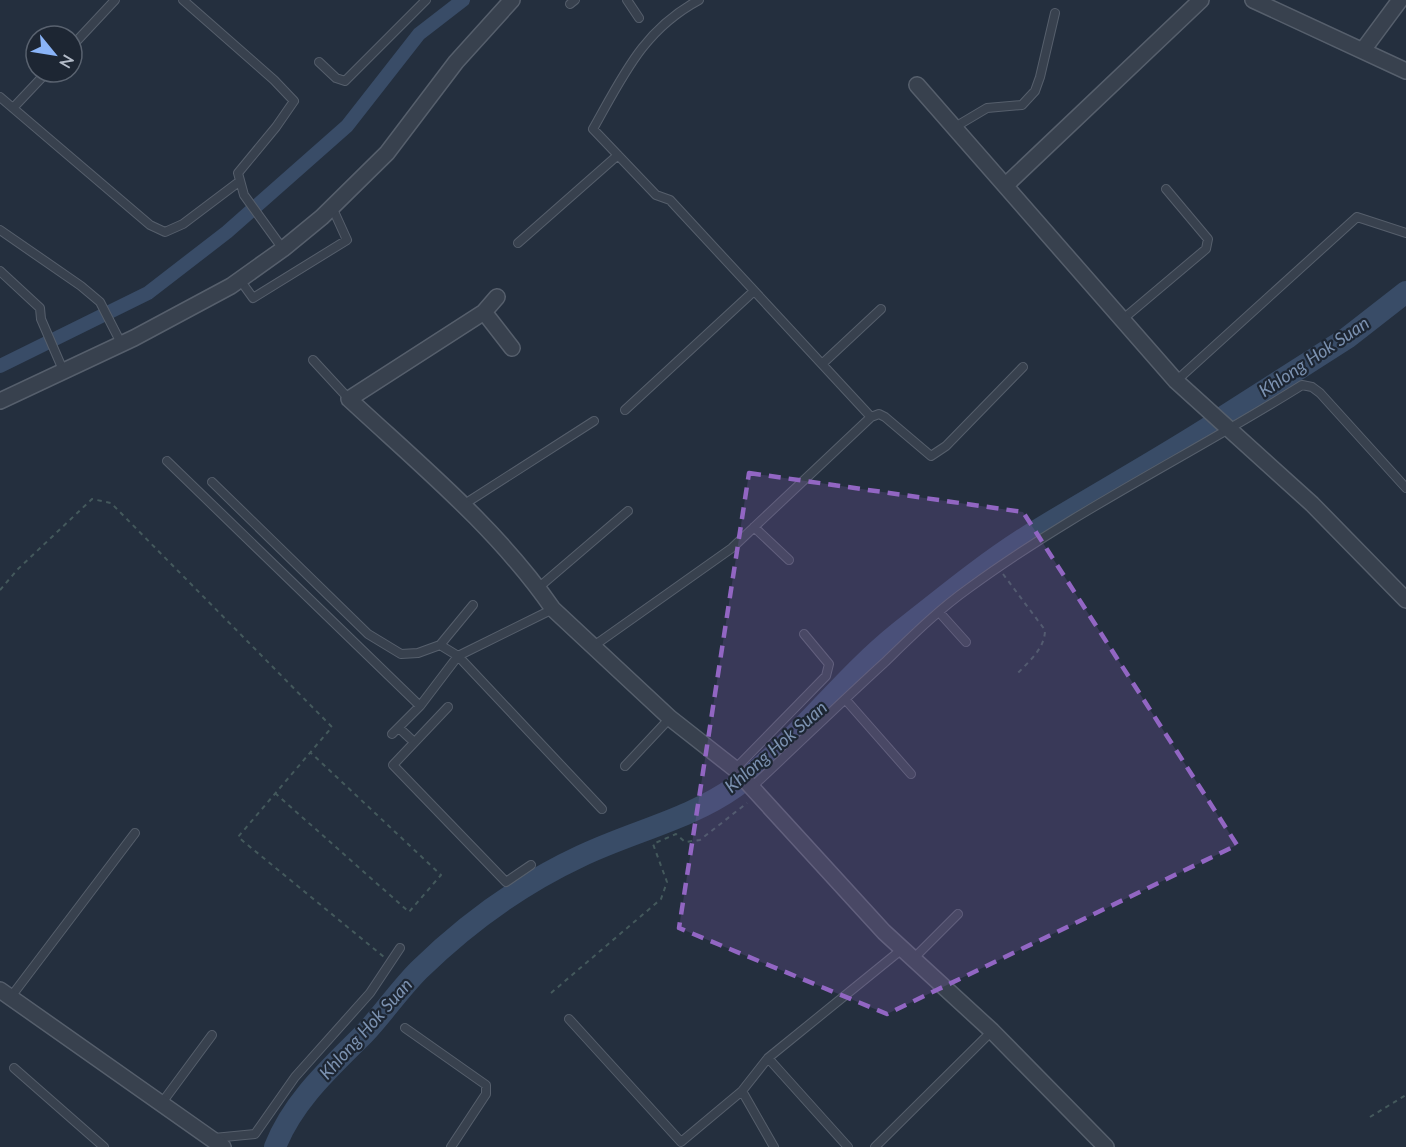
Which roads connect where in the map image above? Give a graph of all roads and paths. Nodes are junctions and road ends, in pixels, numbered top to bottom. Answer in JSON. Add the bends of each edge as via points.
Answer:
{"nodes":[{"id":1,"x":115,"y":0,"type":"edge"},
{"id":2,"x":183,"y":0,"type":"edge"},
{"id":3,"x":426,"y":0,"type":"edge"},
{"id":4,"x":512,"y":0,"type":"edge"},
{"id":5,"x":627,"y":0,"type":"edge"},
{"id":6,"x":699,"y":0,"type":"edge"},
{"id":7,"x":1201,"y":0,"type":"edge"},
{"id":8,"x":1253,"y":0,"type":"edge"},
{"id":9,"x":1400,"y":0,"type":"edge"},
{"id":10,"x":1055,"y":13,"type":"dead end"},
{"id":11,"x":639,"y":18,"type":"dead end"},
{"id":12,"x":84,"y":33,"type":"edge"},
{"id":13,"x":1363,"y":50,"type":"junction"},
{"id":14,"x":319,"y":62,"type":"dead end"},
{"id":15,"x":1406,"y":71,"type":"edge"},
{"id":16,"x":36,"y":84,"type":"edge"},
{"id":17,"x":917,"y":85,"type":"dead end"},
{"id":18,"x":0,"y":97,"type":"edge"},
{"id":19,"x":13,"y":108,"type":"junction"},
{"id":20,"x":955,"y":128,"type":"junction"},
{"id":21,"x":618,"y":155,"type":"junction"},
{"id":22,"x":240,"y":181,"type":"junction"},
{"id":23,"x":1006,"y":185,"type":"junction"},
{"id":24,"x":1166,"y":189,"type":"dead end"},
{"id":25,"x":332,"y":207,"type":"junction"},
{"id":26,"x":0,"y":230,"type":"edge"},
{"id":27,"x":1406,"y":233,"type":"edge"},
{"id":28,"x":518,"y":243,"type":"dead end"},
{"id":29,"x":283,"y":249,"type":"junction"},
{"id":30,"x":0,"y":271,"type":"edge"},
{"id":31,"x":240,"y":280,"type":"junction"},
{"id":32,"x":754,"y":291,"type":"junction"},
{"id":33,"x":497,"y":297,"type":"dead end"},
{"id":34,"x":880,"y":309,"type":"dead end"},
{"id":35,"x":484,"y":312,"type":"junction"},
{"id":36,"x":1123,"y":319,"type":"junction"},
{"id":37,"x":121,"y":343,"type":"junction"},
{"id":38,"x":512,"y":348,"type":"dead end"},
{"id":39,"x":313,"y":360,"type":"dead end"},
{"id":40,"x":822,"y":364,"type":"junction"},
{"id":41,"x":1023,"y":367,"type":"dead end"},
{"id":42,"x":63,"y":370,"type":"junction"},
{"id":43,"x":1176,"y":381,"type":"junction"},
{"id":44,"x":349,"y":399,"type":"junction"},
{"id":45,"x":0,"y":401,"type":"edge"},
{"id":46,"x":625,"y":410,"type":"dead end"},
{"id":47,"x":871,"y":417,"type":"junction"},
{"id":48,"x":594,"y":421,"type":"dead end"},
{"id":49,"x":1231,"y":430,"type":"junction"},
{"id":50,"x":167,"y":461,"type":"dead end"},
{"id":51,"x":212,"y":482,"type":"dead end"},
{"id":52,"x":1406,"y":488,"type":"edge"},
{"id":53,"x":463,"y":505,"type":"junction"},
{"id":54,"x":628,"y":511,"type":"dead end"},
{"id":55,"x":754,"y":527,"type":"junction"},
{"id":56,"x":789,"y":560,"type":"dead end"},
{"id":57,"x":998,"y":567,"type":"junction"},
{"id":58,"x":538,"y":588,"type":"junction"},
{"id":59,"x":0,"y":590,"type":"edge"},
{"id":60,"x":1406,"y":600,"type":"edge"},
{"id":61,"x":473,"y":605,"type":"dead end"},
{"id":62,"x":553,"y":609,"type":"junction"},
{"id":63,"x":939,"y":612,"type":"junction"},
{"id":64,"x":804,"y":634,"type":"dead end"},
{"id":65,"x":966,"y":642,"type":"dead end"},
{"id":66,"x":440,"y":645,"type":"junction"},
{"id":67,"x":595,"y":645,"type":"junction"},
{"id":68,"x":458,"y":656,"type":"junction"},
{"id":69,"x":1016,"y":675,"type":"dead end"},
{"id":70,"x":845,"y":699,"type":"junction"},
{"id":71,"x":420,"y":706,"type":"junction"},
{"id":72,"x":448,"y":706,"type":"dead end"},
{"id":73,"x":670,"y":718,"type":"junction"},
{"id":74,"x":399,"y":728,"type":"junction"},
{"id":75,"x":392,"y":734,"type":"dead end"},
{"id":76,"x":414,"y":742,"type":"junction"},
{"id":77,"x":310,"y":752,"type":"junction"},
{"id":78,"x":625,"y":766,"type":"dead end"},
{"id":79,"x":735,"y":769,"type":"junction"},
{"id":80,"x":911,"y":774,"type":"dead end"},
{"id":81,"x":752,"y":789,"type":"junction"},
{"id":82,"x":275,"y":793,"type":"junction"},
{"id":83,"x":602,"y":809,"type":"dead end"},
{"id":84,"x":135,"y":833,"type":"dead end"},
{"id":85,"x":531,"y":865,"type":"dead end"},
{"id":86,"x":958,"y":914,"type":"dead end"},
{"id":87,"x":400,"y":948,"type":"dead end"},
{"id":88,"x":907,"y":955,"type":"junction"},
{"id":89,"x":391,"y":963,"type":"junction"},
{"id":90,"x":551,"y":993,"type":"dead end"},
{"id":91,"x":4,"y":996,"type":"edge"},
{"id":92,"x":569,"y":1019,"type":"dead end"},
{"id":93,"x":405,"y":1028,"type":"dead end"},
{"id":94,"x":992,"y":1032,"type":"junction"},
{"id":95,"x":212,"y":1035,"type":"dead end"},
{"id":96,"x":768,"y":1058,"type":"junction"},
{"id":97,"x":14,"y":1068,"type":"dead end"},
{"id":98,"x":742,"y":1091,"type":"junction"},
{"id":99,"x":1406,"y":1095,"type":"edge"},
{"id":100,"x":161,"y":1105,"type":"junction"},
{"id":101,"x":1370,"y":1117,"type":"dead end"},
{"id":102,"x":217,"y":1143,"type":"edge"},
{"id":103,"x":683,"y":1145,"type":"edge"},
{"id":104,"x":104,"y":1147,"type":"edge"},
{"id":105,"x":451,"y":1147,"type":"edge"},
{"id":106,"x":774,"y":1147,"type":"edge"},
{"id":107,"x":848,"y":1147,"type":"edge"},
{"id":108,"x":875,"y":1147,"type":"edge"},
{"id":109,"x":1106,"y":1147,"type":"edge"}],
"edges":[{"from":1,"to":12,"type":"lane"},
{"from":2,"to":22,"type":"lane","via":[[294,101],[238,173]]},
{"from":3,"to":14,"type":"lane","via":[[345,81]]},
{"from":4,"to":25,"type":"street","via":[[456,62],[387,153]]},
{"from":5,"to":11,"type":"lane"},
{"from":6,"to":21,"type":"lane","via":[[652,33],[593,129]]},
{"from":7,"to":23,"type":"street"},
{"from":8,"to":13,"type":"street"},
{"from":9,"to":13,"type":"street"},
{"from":10,"to":20,"type":"lane","via":[[1035,92],[1022,105],[987,108]]},
{"from":13,"to":15,"type":"street"},
{"from":16,"to":19,"type":"lane"},
{"from":17,"to":20,"type":"street"},
{"from":18,"to":19,"type":"lane"},
{"from":19,"to":22,"type":"lane","via":[[150,225],[165,232],[183,224]]},
{"from":20,"to":23,"type":"street"},
{"from":21,"to":28,"type":"lane"},
{"from":21,"to":32,"type":"lane","via":[[656,195],[670,200]]},
{"from":22,"to":29,"type":"lane","via":[[244,195]]},
{"from":23,"to":36,"type":"street"},
{"from":24,"to":36,"type":"lane","via":[[1208,239],[1206,249]]},
{"from":25,"to":29,"type":"street"},
{"from":25,"to":31,"type":"lane","via":[[347,240],[253,298]]},
{"from":26,"to":37,"type":"lane","via":[[100,302]]},
{"from":27,"to":43,"type":"lane","via":[[1357,217]]},
{"from":29,"to":31,"type":"street"},
{"from":30,"to":42,"type":"lane","via":[[40,308]]},
{"from":31,"to":37,"type":"street"},
{"from":32,"to":40,"type":"lane"},
{"from":32,"to":46,"type":"lane"},
{"from":33,"to":35,"type":"street"},
{"from":34,"to":40,"type":"lane"},
{"from":35,"to":38,"type":"street"},
{"from":35,"to":44,"type":"street"},
{"from":36,"to":43,"type":"street"},
{"from":37,"to":42,"type":"street"},
{"from":39,"to":44,"type":"lane"},
{"from":40,"to":47,"type":"lane"},
{"from":41,"to":47,"type":"lane","via":[[956,436],[931,456],[885,417]]},
{"from":42,"to":45,"type":"street"},
{"from":43,"to":49,"type":"street"},
{"from":44,"to":53,"type":"street"},
{"from":47,"to":55,"type":"lane"},
{"from":48,"to":53,"type":"lane"},
{"from":49,"to":52,"type":"lane","via":[[1302,385],[1312,387]]},
{"from":49,"to":57,"type":"lane","via":[[1116,493]]},
{"from":49,"to":60,"type":"street","via":[[1312,504]]},
{"from":50,"to":71,"type":"lane"},
{"from":51,"to":66,"type":"lane","via":[[368,633],[401,654]]},
{"from":53,"to":58,"type":"street"},
{"from":54,"to":58,"type":"lane"},
{"from":55,"to":56,"type":"lane"},
{"from":55,"to":67,"type":"lane","via":[[732,548]]},
{"from":57,"to":63,"type":"lane"},
{"from":57,"to":69,"type":"path","via":[[1045,630],[1038,651]]},
{"from":58,"to":62,"type":"street"},
{"from":59,"to":77,"type":"path","via":[[92,499],[111,503],[332,727]]},
{"from":61,"to":66,"type":"lane"},
{"from":62,"to":67,"type":"street"},
{"from":62,"to":68,"type":"lane"},
{"from":63,"to":65,"type":"lane"},
{"from":63,"to":70,"type":"lane"},
{"from":64,"to":79,"type":"lane","via":[[830,664],[826,676]]},
{"from":66,"to":68,"type":"lane"},
{"from":67,"to":73,"type":"street"},
{"from":68,"to":71,"type":"lane"},
{"from":68,"to":83,"type":"lane"},
{"from":70,"to":80,"type":"lane"},
{"from":70,"to":81,"type":"lane"},
{"from":71,"to":74,"type":"lane"},
{"from":72,"to":76,"type":"lane"},
{"from":73,"to":78,"type":"lane"},
{"from":73,"to":79,"type":"street"},
{"from":74,"to":75,"type":"lane"},
{"from":74,"to":76,"type":"lane"},
{"from":76,"to":85,"type":"lane","via":[[393,765],[506,882]]},
{"from":77,"to":82,"type":"path"},
{"from":77,"to":82,"type":"path","via":[[441,875],[409,912]]},
{"from":79,"to":81,"type":"street"},
{"from":81,"to":88,"type":"street"},
{"from":81,"to":90,"type":"path","via":[[700,840],[685,842],[676,834],[653,844],[667,882],[661,898]]},
{"from":82,"to":89,"type":"path","via":[[238,837]]},
{"from":84,"to":91,"type":"lane"},
{"from":86,"to":88,"type":"lane"},
{"from":87,"to":89,"type":"lane"},
{"from":88,"to":94,"type":"street"},
{"from":88,"to":96,"type":"lane"},
{"from":89,"to":102,"type":"lane","via":[[370,993],[295,1077],[255,1134]]},
{"from":91,"to":100,"type":"street"},
{"from":92,"to":103,"type":"lane"},
{"from":93,"to":105,"type":"lane","via":[[486,1085],[486,1094]]},
{"from":94,"to":108,"type":"lane"},
{"from":94,"to":109,"type":"street"},
{"from":95,"to":100,"type":"lane"},
{"from":96,"to":98,"type":"lane"},
{"from":96,"to":107,"type":"lane"},
{"from":97,"to":104,"type":"lane"},
{"from":98,"to":103,"type":"lane"},
{"from":98,"to":106,"type":"lane"},
{"from":99,"to":101,"type":"path"},
{"from":100,"to":102,"type":"street"}]}
